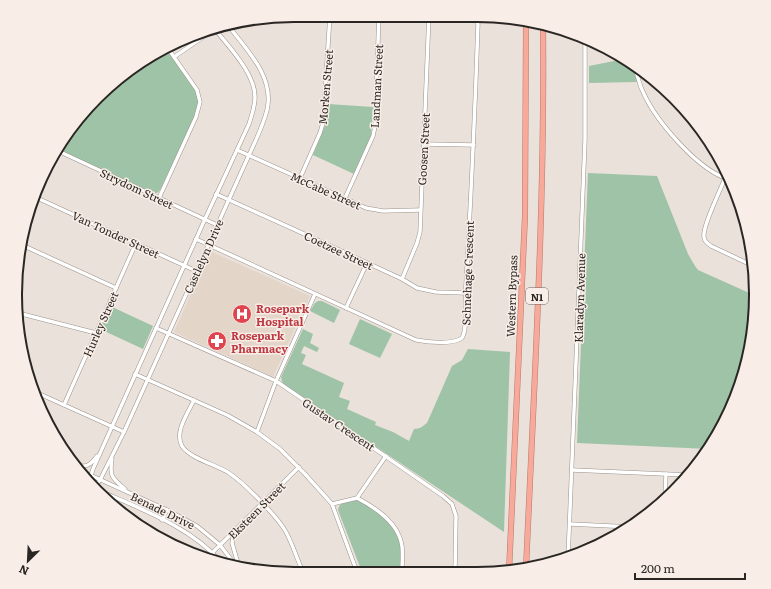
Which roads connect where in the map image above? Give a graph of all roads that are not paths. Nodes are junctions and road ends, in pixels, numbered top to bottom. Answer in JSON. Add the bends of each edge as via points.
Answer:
{"nodes":[{"id":1,"x":330,"y":22,"type":"edge"},
{"id":2,"x":379,"y":22,"type":"edge"},
{"id":3,"x":429,"y":22,"type":"edge"},
{"id":4,"x":477,"y":22,"type":"edge"},
{"id":5,"x":526,"y":26,"type":"edge"},
{"id":6,"x":231,"y":29,"type":"edge"},
{"id":7,"x":543,"y":30,"type":"edge"},
{"id":8,"x":218,"y":33,"type":"edge"},
{"id":9,"x":199,"y":39,"type":"edge"},
{"id":10,"x":585,"y":45,"type":"edge"},
{"id":11,"x":170,"y":52,"type":"edge"},
{"id":12,"x":174,"y":57,"type":"junction"},
{"id":13,"x":638,"y":75,"type":"edge"},
{"id":14,"x":424,"y":144,"type":"junction"},
{"id":15,"x":474,"y":145,"type":"junction"},
{"id":16,"x":237,"y":150,"type":"junction"},
{"id":17,"x":62,"y":153,"type":"edge"},
{"id":18,"x":249,"y":155,"type":"junction"},
{"id":19,"x":722,"y":176,"type":"edge"},
{"id":20,"x":300,"y":178,"type":"junction"},
{"id":21,"x":724,"y":181,"type":"edge"},
{"id":22,"x":216,"y":194,"type":"junction"},
{"id":23,"x":158,"y":198,"type":"junction"},
{"id":24,"x":345,"y":198,"type":"junction"},
{"id":25,"x":39,"y":199,"type":"edge"},
{"id":26,"x":228,"y":200,"type":"junction"},
{"id":27,"x":420,"y":210,"type":"junction"},
{"id":28,"x":204,"y":219,"type":"junction"},
{"id":29,"x":217,"y":225,"type":"junction"},
{"id":30,"x":196,"y":239,"type":"junction"},
{"id":31,"x":136,"y":243,"type":"junction"},
{"id":32,"x":208,"y":245,"type":"junction"},
{"id":33,"x":26,"y":247,"type":"edge"},
{"id":34,"x":367,"y":262,"type":"junction"},
{"id":35,"x":747,"y":263,"type":"dead end"},
{"id":36,"x":184,"y":265,"type":"junction"},
{"id":37,"x":196,"y":271,"type":"junction"},
{"id":38,"x":402,"y":278,"type":"junction"},
{"id":39,"x":116,"y":288,"type":"junction"},
{"id":40,"x":465,"y":293,"type":"junction"},
{"id":41,"x":315,"y":294,"type":"junction"},
{"id":42,"x":346,"y":308,"type":"junction"},
{"id":43,"x":23,"y":314,"type":"edge"},
{"id":44,"x":156,"y":328,"type":"junction"},
{"id":45,"x":96,"y":333,"type":"junction"},
{"id":46,"x":168,"y":334,"type":"junction"},
{"id":47,"x":135,"y":374,"type":"junction"},
{"id":48,"x":148,"y":379,"type":"junction"},
{"id":49,"x":276,"y":381,"type":"junction"},
{"id":50,"x":41,"y":395,"type":"edge"},
{"id":51,"x":194,"y":400,"type":"junction"},
{"id":52,"x":64,"y":405,"type":"junction"},
{"id":53,"x":112,"y":426,"type":"junction"},
{"id":54,"x":124,"y":432,"type":"junction"},
{"id":55,"x":257,"y":432,"type":"junction"},
{"id":56,"x":102,"y":448,"type":"junction"},
{"id":57,"x":113,"y":455,"type":"junction"},
{"id":58,"x":386,"y":456,"type":"junction"},
{"id":59,"x":83,"y":466,"type":"edge"},
{"id":60,"x":299,"y":467,"type":"junction"},
{"id":61,"x":572,"y":470,"type":"junction"},
{"id":62,"x":666,"y":474,"type":"junction"},
{"id":63,"x":90,"y":475,"type":"edge"},
{"id":64,"x":680,"y":475,"type":"edge"},
{"id":65,"x":92,"y":476,"type":"edge"},
{"id":66,"x":100,"y":480,"type":"junction"},
{"id":67,"x":98,"y":483,"type":"edge"},
{"id":68,"x":665,"y":490,"type":"edge"},
{"id":69,"x":128,"y":492,"type":"junction"},
{"id":70,"x":112,"y":496,"type":"edge"},
{"id":71,"x":357,"y":498,"type":"junction"},
{"id":72,"x":262,"y":504,"type":"junction"},
{"id":73,"x":332,"y":504,"type":"junction"},
{"id":74,"x":167,"y":510,"type":"junction"},
{"id":75,"x":162,"y":520,"type":"junction"},
{"id":76,"x":570,"y":524,"type":"junction"},
{"id":77,"x":619,"y":526,"type":"edge"},
{"id":78,"x":234,"y":531,"type":"junction"},
{"id":79,"x":220,"y":546,"type":"junction"},
{"id":80,"x":568,"y":551,"type":"edge"},
{"id":81,"x":213,"y":552,"type":"junction"},
{"id":82,"x":216,"y":556,"type":"edge"},
{"id":83,"x":233,"y":560,"type":"edge"},
{"id":84,"x":237,"y":561,"type":"edge"},
{"id":85,"x":526,"y":563,"type":"edge"},
{"id":86,"x":510,"y":565,"type":"edge"},
{"id":87,"x":301,"y":567,"type":"edge"},
{"id":88,"x":354,"y":567,"type":"edge"},
{"id":89,"x":402,"y":567,"type":"edge"},
{"id":90,"x":455,"y":567,"type":"edge"}],
"edges":[{"from":1,"to":20,"type":"street","name":"Morken Street","via":[[324,123]]},
{"from":2,"to":24,"type":"street","name":"Landman Street","via":[[375,126]]},
{"from":3,"to":14,"type":"street","name":"Goosen Street"},
{"from":4,"to":15,"type":"street","name":"Schnehage Crescent"},
{"from":5,"to":86,"type":"highway","name":"Western Bypass","number":"N1","via":[[525,216]]},
{"from":6,"to":18,"type":"street","name":"Castlelyn Drive","via":[[261,71],[267,89],[267,108]]},
{"from":7,"to":85,"type":"highway","number":"N1","via":[[541,214]]},
{"from":8,"to":16,"type":"street","name":"Castlelyn Drive","via":[[249,74],[255,96],[249,124]]},
{"from":9,"to":12,"type":"street"},
{"from":10,"to":61,"type":"street","name":"Klaradyn Avenue","via":[[585,140]]},
{"from":11,"to":12,"type":"street"},
{"from":12,"to":23,"type":"street","via":[[197,90],[200,106]]},
{"from":13,"to":19,"type":"street","via":[[643,93],[668,131],[701,164]]},
{"from":14,"to":15,"type":"street"},
{"from":14,"to":27,"type":"street","name":"Goosen Street"},
{"from":15,"to":40,"type":"street","name":"Schnehage Crescent"},
{"from":16,"to":18,"type":"street","name":"McCabe Street"},
{"from":16,"to":22,"type":"street","name":"Castlelyn Drive"},
{"from":17,"to":23,"type":"street","name":"Strydom Street"},
{"from":18,"to":20,"type":"street","name":"McCabe Street"},
{"from":18,"to":26,"type":"street","name":"Castlelyn Drive"},
{"from":20,"to":24,"type":"street","name":"McCabe Street"},
{"from":21,"to":35,"type":"street","via":[[705,228],[704,238],[711,246]]},
{"from":22,"to":26,"type":"street","name":"Coetzee Street"},
{"from":22,"to":28,"type":"street","name":"Castlelyn Drive"},
{"from":23,"to":28,"type":"street","name":"Strydom Street"},
{"from":24,"to":27,"type":"street","name":"McCabe Street","via":[[374,210]]},
{"from":25,"to":31,"type":"street","name":"Van Tonder Street"},
{"from":26,"to":29,"type":"street","name":"Castlelyn Drive"},
{"from":26,"to":34,"type":"street","name":"Coetzee Street"},
{"from":27,"to":38,"type":"street","name":"Goosen Street","via":[[420,232]]},
{"from":28,"to":29,"type":"street","name":"Strydom Street"},
{"from":28,"to":30,"type":"street","name":"Castlelyn Drive"},
{"from":29,"to":32,"type":"street","name":"Castlelyn Drive"},
{"from":30,"to":32,"type":"street","name":"Schnehage Crescent"},
{"from":30,"to":36,"type":"street","name":"Castlelyn Drive"},
{"from":31,"to":36,"type":"street","name":"Van Tonder Street"},
{"from":31,"to":39,"type":"street","name":"Hurley Street"},
{"from":32,"to":37,"type":"street","name":"Castlelyn Drive"},
{"from":32,"to":41,"type":"street","name":"Schnehage Crescent"},
{"from":33,"to":39,"type":"street"},
{"from":34,"to":38,"type":"street","name":"Coetzee Street"},
{"from":34,"to":42,"type":"street"},
{"from":36,"to":37,"type":"street","name":"Van Tonder Street"},
{"from":36,"to":44,"type":"street","name":"Castlelyn Drive"},
{"from":37,"to":46,"type":"street","name":"Castlelyn Drive"},
{"from":38,"to":40,"type":"street","name":"Coetzee Street","via":[[417,288],[428,291]]},
{"from":39,"to":45,"type":"street","name":"Hurley Street"},
{"from":40,"to":42,"type":"street","name":"Schnehage Crescent","via":[[464,334],[454,342],[416,340]]},
{"from":41,"to":42,"type":"street","name":"Schnehage Crescent"},
{"from":41,"to":49,"type":"street"},
{"from":43,"to":45,"type":"street"},
{"from":44,"to":46,"type":"street","name":"Gustav Crescent"},
{"from":44,"to":47,"type":"street","name":"Castlelyn Drive"},
{"from":45,"to":52,"type":"street","name":"Hurley Street"},
{"from":46,"to":48,"type":"street","name":"Castlelyn Drive"},
{"from":46,"to":49,"type":"street","name":"Gustav Crescent"},
{"from":47,"to":48,"type":"street"},
{"from":47,"to":53,"type":"street","name":"Castlelyn Drive"},
{"from":48,"to":51,"type":"street"},
{"from":48,"to":54,"type":"street","name":"Castlelyn Drive"},
{"from":49,"to":55,"type":"street"},
{"from":49,"to":58,"type":"street","name":"Gustav Crescent"},
{"from":50,"to":52,"type":"street"},
{"from":51,"to":55,"type":"street"},
{"from":51,"to":72,"type":"street","via":[[181,429],[183,447],[190,454],[231,474]]},
{"from":52,"to":53,"type":"street"},
{"from":53,"to":54,"type":"street"},
{"from":53,"to":56,"type":"street","name":"Castlelyn Drive"},
{"from":54,"to":57,"type":"street","name":"Castlelyn Drive"},
{"from":55,"to":60,"type":"street"},
{"from":56,"to":59,"type":"street","via":[[92,464]]},
{"from":56,"to":63,"type":"street","name":"Castlelyn Drive"},
{"from":57,"to":66,"type":"street","name":"Castlelyn Drive"},
{"from":57,"to":69,"type":"street","via":[[111,475]]},
{"from":58,"to":71,"type":"street"},
{"from":58,"to":90,"type":"street","name":"Gustav Crescent","via":[[452,504],[457,522]]},
{"from":60,"to":72,"type":"street","name":"Eksteen Street"},
{"from":60,"to":73,"type":"street"},
{"from":61,"to":62,"type":"street"},
{"from":61,"to":76,"type":"street","name":"Klaradyn Avenue"},
{"from":62,"to":64,"type":"street"},
{"from":62,"to":68,"type":"street"},
{"from":65,"to":66,"type":"street","name":"Benade Drive"},
{"from":66,"to":67,"type":"street","name":"Castlelyn Drive"},
{"from":66,"to":69,"type":"street","name":"Benade Drive"},
{"from":69,"to":74,"type":"street","name":"Benade Drive"},
{"from":70,"to":75,"type":"street","name":"Benade Drive"},
{"from":71,"to":73,"type":"street"},
{"from":71,"to":89,"type":"street","via":[[380,513],[396,528],[401,540]]},
{"from":72,"to":78,"type":"street","name":"Eksteen Street"},
{"from":72,"to":87,"type":"street","via":[[286,531]]},
{"from":73,"to":88,"type":"street"},
{"from":74,"to":75,"type":"street"},
{"from":74,"to":79,"type":"street","name":"Benade Drive","via":[[197,526]]},
{"from":75,"to":81,"type":"street","name":"Benade Drive","via":[[195,537]]},
{"from":76,"to":77,"type":"street"},
{"from":76,"to":80,"type":"street","name":"Klaradyn Avenue"},
{"from":78,"to":79,"type":"street","name":"Eksteen Street"},
{"from":78,"to":84,"type":"street","via":[[232,543]]},
{"from":79,"to":81,"type":"street","name":"Eksteen Street"},
{"from":79,"to":83,"type":"street","name":"Benade Drive"},
{"from":81,"to":82,"type":"street","name":"Benade Drive"}]}
